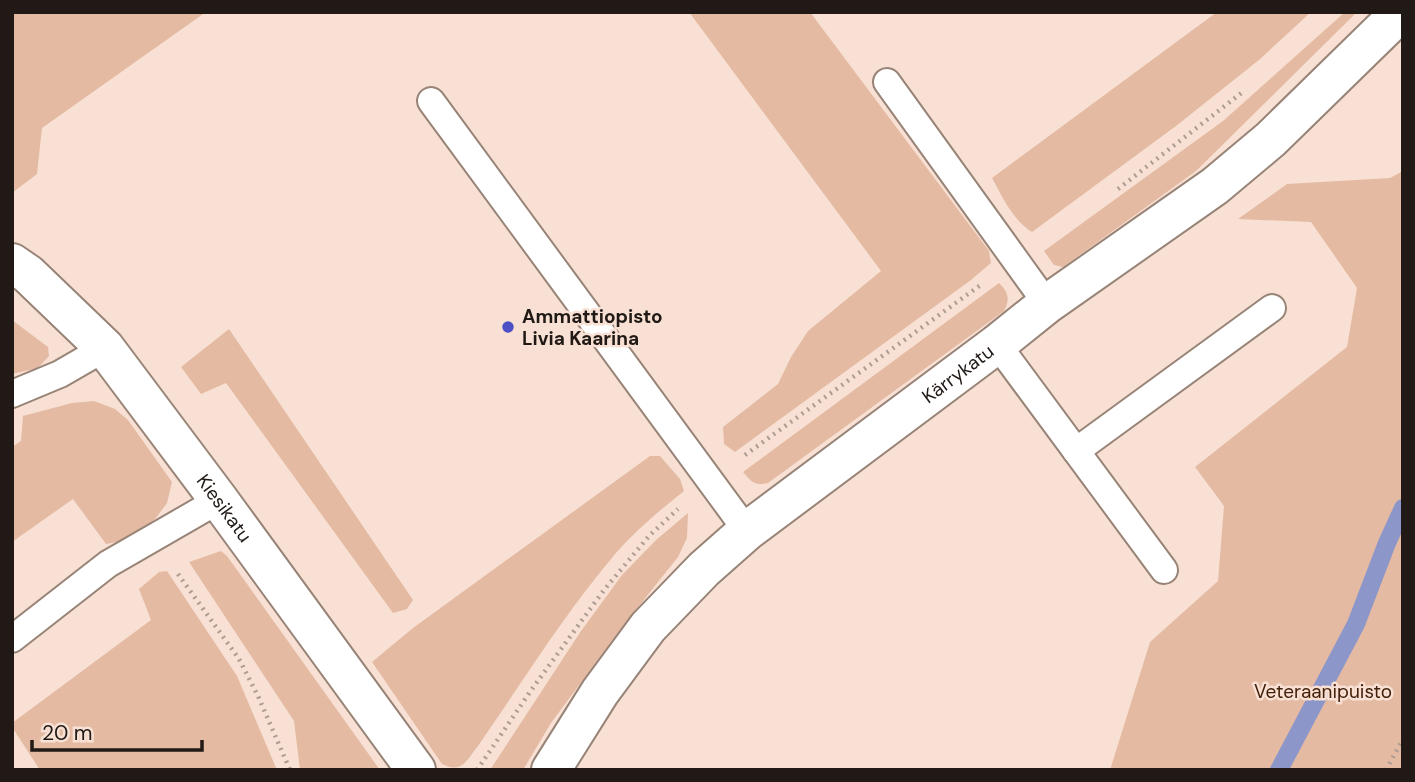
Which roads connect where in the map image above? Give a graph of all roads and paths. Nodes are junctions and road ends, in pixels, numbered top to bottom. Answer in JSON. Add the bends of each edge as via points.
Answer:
{"nodes":[{"id":1,"x":1401,"y":12,"type":"edge"},
{"id":2,"x":887,"y":82,"type":"dead end"},
{"id":3,"x":430,"y":101,"type":"dead end"},
{"id":4,"x":12,"y":263,"type":"edge"},
{"id":5,"x":1047,"y":304,"type":"junction"},
{"id":6,"x":1272,"y":308,"type":"dead end"},
{"id":7,"x":997,"y":344,"type":"junction"},
{"id":8,"x":105,"y":348,"type":"junction"},
{"id":9,"x":12,"y":394,"type":"edge"},
{"id":10,"x":1076,"y":451,"type":"junction"},
{"id":11,"x":219,"y":500,"type":"junction"},
{"id":12,"x":747,"y":531,"type":"junction"},
{"id":13,"x":153,"y":538,"type":"junction"},
{"id":14,"x":1164,"y":570,"type":"dead end"},
{"id":15,"x":12,"y":639,"type":"edge"},
{"id":16,"x":1403,"y":739,"type":"edge"},
{"id":17,"x":290,"y":770,"type":"edge"},
{"id":18,"x":416,"y":770,"type":"edge"},
{"id":19,"x":551,"y":770,"type":"edge"},
{"id":20,"x":1387,"y":770,"type":"edge"}],
"edges":[{"from":1,"to":5,"type":"street","name":"Kärrykatu","via":[[1262,147],[1215,186]]},
{"from":2,"to":5,"type":"lane"},
{"from":3,"to":12,"type":"lane"},
{"from":4,"to":8,"type":"street","name":"Kiesikatu"},
{"from":5,"to":7,"type":"street","name":"Kärrykatu"},
{"from":6,"to":10,"type":"lane"},
{"from":7,"to":10,"type":"lane"},
{"from":7,"to":12,"type":"street","name":"Kärrykatu"},
{"from":8,"to":9,"type":"lane"},
{"from":8,"to":11,"type":"street","name":"Kiesikatu"},
{"from":10,"to":14,"type":"lane"},
{"from":11,"to":13,"type":"lane"},
{"from":11,"to":18,"type":"street","name":"Kiesikatu"},
{"from":12,"to":19,"type":"street","name":"Kärrykatu","via":[[648,627]]},
{"from":13,"to":15,"type":"lane","via":[[108,564]]},
{"from":13,"to":17,"type":"path","via":[[239,659]]},
{"from":16,"to":20,"type":"path"}]}
